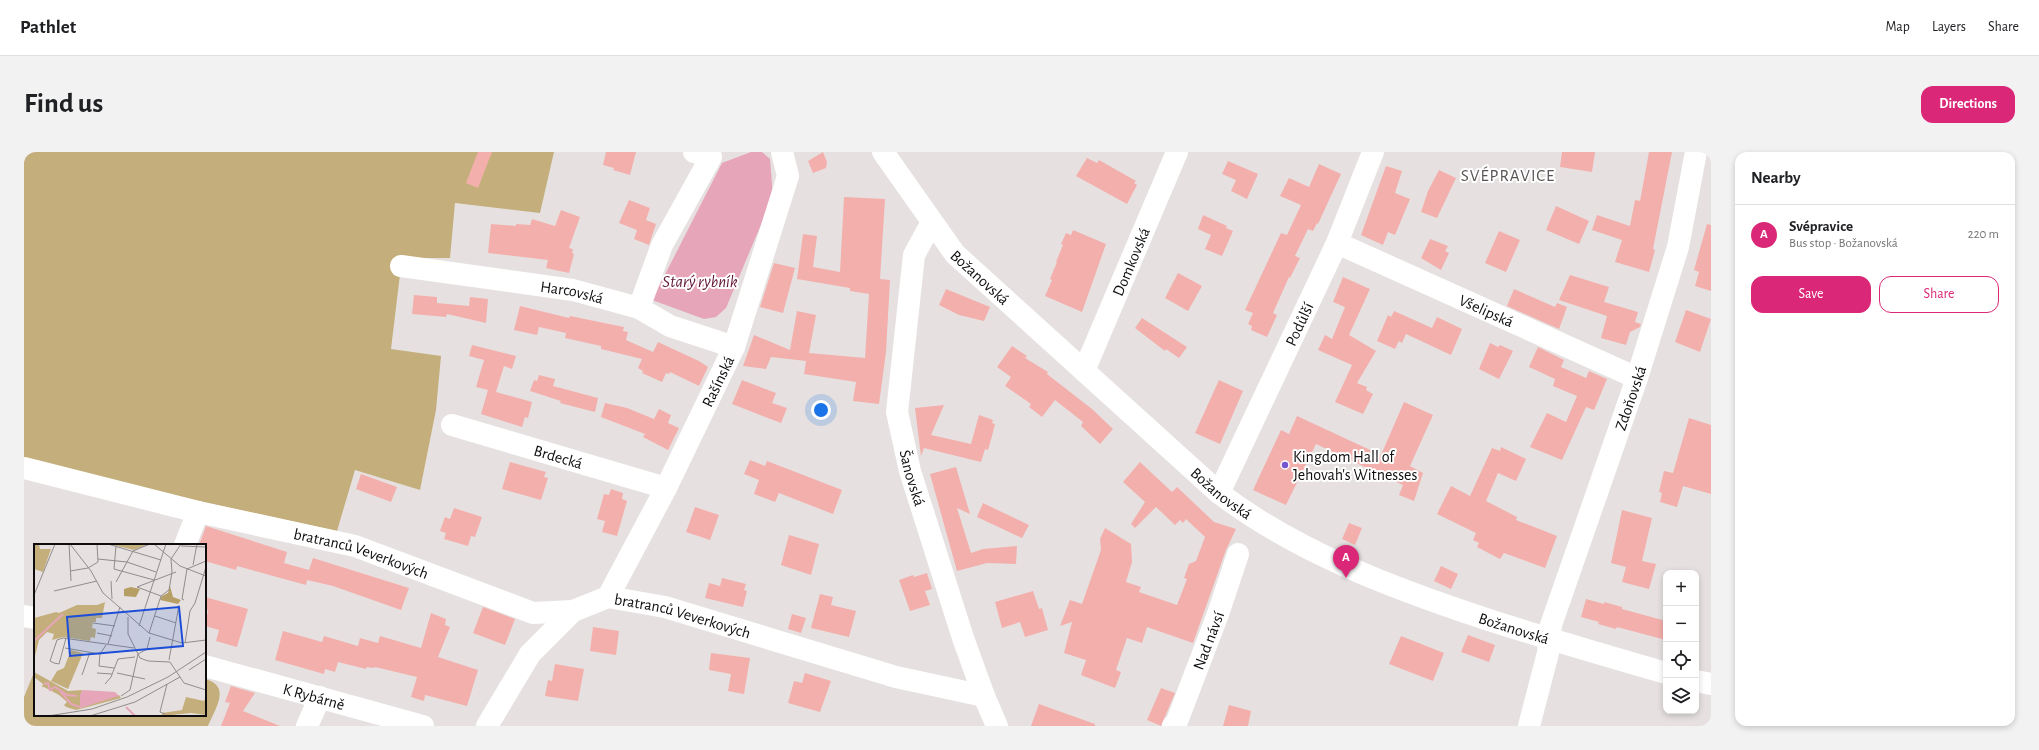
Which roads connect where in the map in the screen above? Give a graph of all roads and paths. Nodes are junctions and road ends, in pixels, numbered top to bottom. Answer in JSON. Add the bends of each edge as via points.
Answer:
{"nodes":[{"id":1,"x":694,"y":152,"type":"edge"},
{"id":2,"x":782,"y":152,"type":"edge"},
{"id":3,"x":883,"y":152,"type":"edge"},
{"id":4,"x":1177,"y":152,"type":"edge"},
{"id":5,"x":1373,"y":152,"type":"edge"},
{"id":6,"x":1696,"y":152,"type":"edge"},
{"id":7,"x":932,"y":222,"type":"junction"},
{"id":8,"x":1337,"y":243,"type":"junction"},
{"id":9,"x":401,"y":266,"type":"dead end"},
{"id":10,"x":639,"y":308,"type":"junction"},
{"id":11,"x":734,"y":346,"type":"junction"},
{"id":12,"x":1084,"y":370,"type":"junction"},
{"id":13,"x":1637,"y":378,"type":"junction"},
{"id":14,"x":452,"y":425,"type":"dead end"},
{"id":15,"x":24,"y":468,"type":"edge"},
{"id":16,"x":666,"y":488,"type":"junction"},
{"id":17,"x":1219,"y":493,"type":"junction"},
{"id":18,"x":198,"y":512,"type":"junction"},
{"id":19,"x":185,"y":544,"type":"edge"},
{"id":20,"x":1238,"y":554,"type":"dead end"},
{"id":21,"x":608,"y":597,"type":"junction"},
{"id":22,"x":573,"y":611,"type":"junction"},
{"id":23,"x":24,"y":616,"type":"edge"},
{"id":24,"x":34,"y":618,"type":"edge"},
{"id":25,"x":1550,"y":639,"type":"junction"},
{"id":26,"x":206,"y":666,"type":"edge"},
{"id":27,"x":1663,"y":672,"type":"edge"},
{"id":28,"x":1699,"y":682,"type":"edge"},
{"id":29,"x":1711,"y":684,"type":"edge"},
{"id":30,"x":984,"y":696,"type":"junction"},
{"id":31,"x":320,"y":697,"type":"junction"},
{"id":32,"x":307,"y":726,"type":"edge"},
{"id":33,"x":423,"y":726,"type":"edge"},
{"id":34,"x":487,"y":726,"type":"edge"},
{"id":35,"x":997,"y":726,"type":"edge"},
{"id":36,"x":1173,"y":726,"type":"edge"},
{"id":37,"x":1529,"y":726,"type":"edge"}],
"edges":[{"from":1,"to":10,"type":"street","via":[[711,157],[662,245]]},
{"from":2,"to":11,"type":"street","name":"Rašínská","via":[[788,176]]},
{"from":3,"to":7,"type":"street","name":"Božanovská"},
{"from":4,"to":12,"type":"street","name":"Domkovská"},
{"from":5,"to":8,"type":"street","name":"Podůlší"},
{"from":6,"to":13,"type":"street","name":"Zdoňovská","via":[[1678,247]]},
{"from":7,"to":12,"type":"street","name":"Božanovská","via":[[955,254]]},
{"from":7,"to":30,"type":"street","name":"Šanovská","via":[[914,255],[898,412],[910,472]]},
{"from":8,"to":13,"type":"street","name":"Všelipská"},
{"from":8,"to":17,"type":"street","name":"Podůlší"},
{"from":9,"to":10,"type":"street","name":"Harcovská","via":[[573,290]]},
{"from":10,"to":11,"type":"street","name":"Harcovská","via":[[670,326]]},
{"from":11,"to":16,"type":"street","name":"Rašínská"},
{"from":12,"to":17,"type":"street","name":"Božanovská"},
{"from":13,"to":25,"type":"street","name":"Zdoňovská","via":[[1551,624]]},
{"from":14,"to":16,"type":"street","name":"Brdecká"},
{"from":15,"to":18,"type":"street","name":"bratranců Veverkových"},
{"from":16,"to":21,"type":"street","name":"Rašínská"},
{"from":17,"to":25,"type":"street","name":"Božanovská","via":[[1276,531],[1369,576],[1440,604]]},
{"from":18,"to":19,"type":"street"},
{"from":18,"to":22,"type":"street","name":"bratranců Veverkových","via":[[355,546],[533,613]]},
{"from":20,"to":36,"type":"street","name":"Nad návsí","via":[[1215,622],[1176,724]]},
{"from":21,"to":22,"type":"street","name":"bratranců Veverkových"},
{"from":21,"to":30,"type":"street","name":"bratranců Veverkových","via":[[665,607],[896,677]]},
{"from":22,"to":34,"type":"street","via":[[530,654]]},
{"from":23,"to":24,"type":"street"},
{"from":25,"to":27,"type":"street","name":"Božanovská"},
{"from":25,"to":37,"type":"street","name":"Zdoňovská"},
{"from":26,"to":31,"type":"street","name":"K Rybárně"},
{"from":28,"to":29,"type":"street"},
{"from":30,"to":35,"type":"street","name":"Šanovská"},
{"from":31,"to":32,"type":"street"},
{"from":31,"to":33,"type":"street","name":"K Rybárně"}]}
